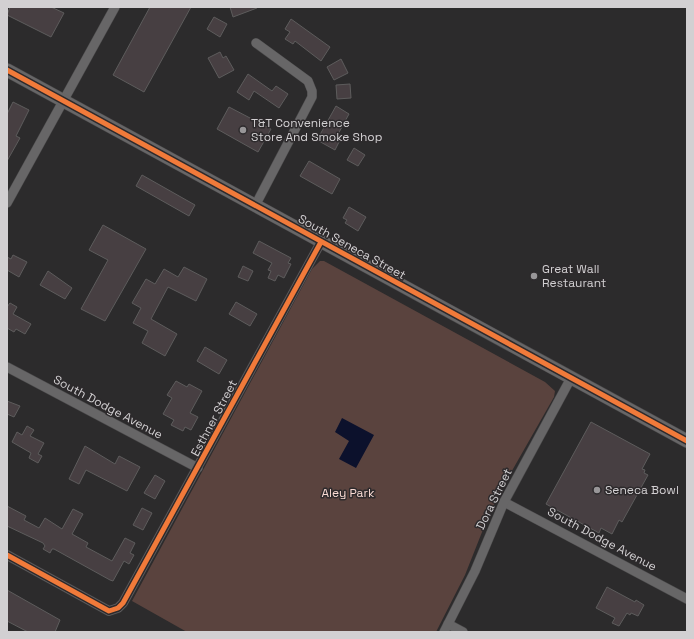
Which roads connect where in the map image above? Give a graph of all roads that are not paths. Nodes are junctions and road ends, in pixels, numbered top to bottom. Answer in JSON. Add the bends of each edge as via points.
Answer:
{"nodes":[{"id":1,"x":115,"y":7,"type":"edge"},
{"id":2,"x":256,"y":43,"type":"dead end"},
{"id":3,"x":7,"y":70,"type":"edge"},
{"id":4,"x":63,"y":101,"type":"junction"},
{"id":5,"x":7,"y":203,"type":"edge"},
{"id":6,"x":255,"y":206,"type":"junction"},
{"id":7,"x":321,"y":242,"type":"junction"},
{"id":8,"x":7,"y":367,"type":"edge"},
{"id":9,"x":571,"y":378,"type":"junction"},
{"id":10,"x":687,"y":441,"type":"edge"},
{"id":11,"x":198,"y":468,"type":"junction"},
{"id":12,"x":504,"y":502,"type":"junction"},
{"id":13,"x":7,"y":555,"type":"edge"},
{"id":14,"x":687,"y":599,"type":"edge"},
{"id":15,"x":446,"y":628,"type":"edge"},
{"id":16,"x":463,"y":632,"type":"edge"}],
"edges":[{"from":1,"to":4,"type":"street"},
{"from":2,"to":6,"type":"street","via":[[308,81],[312,97]]},
{"from":3,"to":4,"type":"street","name":"South Seneca Street"},
{"from":4,"to":5,"type":"street"},
{"from":4,"to":6,"type":"street","name":"South Seneca Street"},
{"from":6,"to":7,"type":"street","name":"South Seneca Street"},
{"from":7,"to":9,"type":"street","name":"South Seneca Street"},
{"from":7,"to":11,"type":"street","name":"Esthner Street"},
{"from":8,"to":11,"type":"street","name":"South Dodge Avenue"},
{"from":9,"to":10,"type":"street","name":"South Seneca Street"},
{"from":9,"to":12,"type":"street","name":"Dora Street"},
{"from":11,"to":13,"type":"street","name":"Esthner Street","via":[[118,608],[109,611]]},
{"from":12,"to":14,"type":"street","name":"South Dodge Avenue"},
{"from":12,"to":15,"type":"street","name":"Dora Street","via":[[475,571]]},
{"from":15,"to":16,"type":"street"}]}
